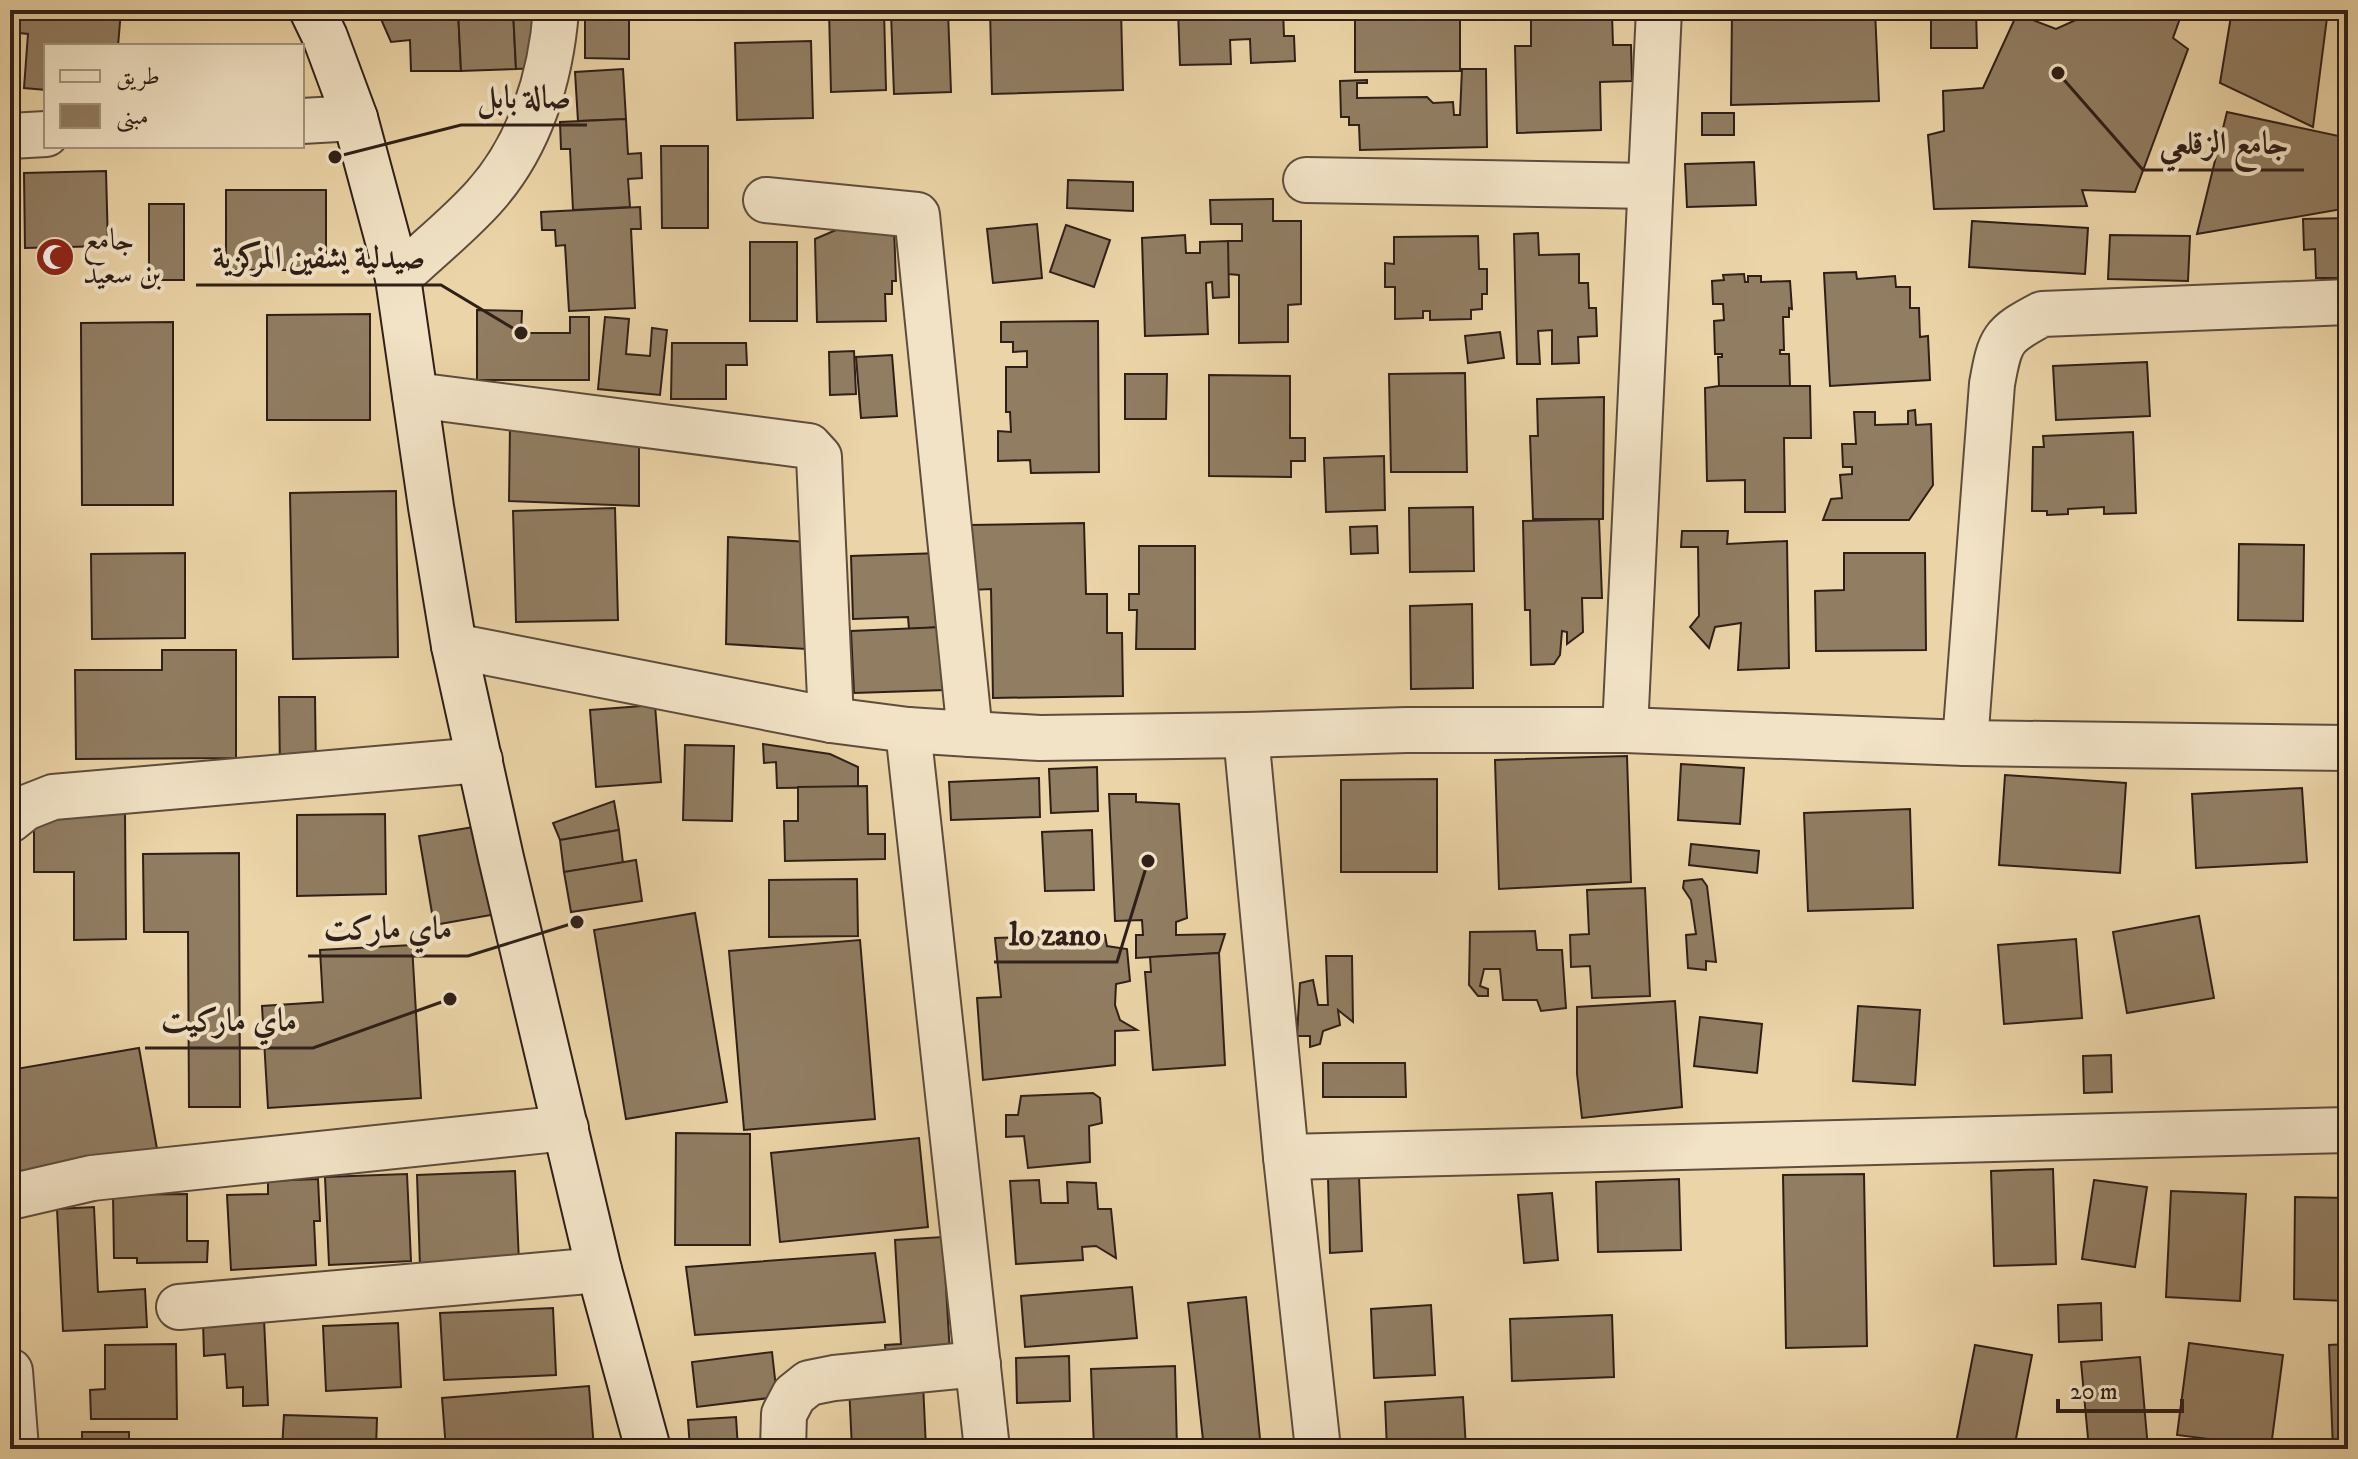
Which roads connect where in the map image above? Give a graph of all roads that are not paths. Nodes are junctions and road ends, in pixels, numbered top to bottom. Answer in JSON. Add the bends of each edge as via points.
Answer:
{"nodes":[{"id":1,"x":312,"y":10,"type":"edge"},
{"id":2,"x":556,"y":10,"type":"edge"},
{"id":3,"x":1659,"y":10,"type":"edge"},
{"id":4,"x":355,"y":118,"type":"junction"},
{"id":5,"x":304,"y":121,"type":"edge"},
{"id":6,"x":44,"y":134,"type":"edge"},
{"id":7,"x":10,"y":136,"type":"edge"},
{"id":8,"x":1306,"y":180,"type":"dead end"},
{"id":9,"x":1649,"y":186,"type":"junction"},
{"id":10,"x":766,"y":200,"type":"dead end"},
{"id":11,"x":398,"y":278,"type":"junction"},
{"id":12,"x":2348,"y":302,"type":"edge"},
{"id":13,"x":415,"y":395,"type":"junction"},
{"id":14,"x":454,"y":646,"type":"junction"},
{"id":15,"x":831,"y":720,"type":"junction"},
{"id":16,"x":908,"y":730,"type":"junction"},
{"id":17,"x":1625,"y":730,"type":"junction"},
{"id":18,"x":970,"y":734,"type":"junction"},
{"id":19,"x":1246,"y":735,"type":"junction"},
{"id":20,"x":1965,"y":743,"type":"junction"},
{"id":21,"x":2348,"y":748,"type":"edge"},
{"id":22,"x":480,"y":760,"type":"junction"},
{"id":23,"x":10,"y":820,"type":"edge"},
{"id":24,"x":566,"y":1128,"type":"junction"},
{"id":25,"x":2348,"y":1130,"type":"edge"},
{"id":26,"x":1286,"y":1157,"type":"junction"},
{"id":27,"x":10,"y":1197,"type":"edge"},
{"id":28,"x":599,"y":1270,"type":"junction"},
{"id":29,"x":179,"y":1307,"type":"dead end"},
{"id":30,"x":978,"y":1364,"type":"junction"},
{"id":31,"x":10,"y":1371,"type":"edge"},
{"id":32,"x":16,"y":1449,"type":"edge"},
{"id":33,"x":648,"y":1449,"type":"edge"},
{"id":34,"x":783,"y":1449,"type":"edge"},
{"id":35,"x":987,"y":1449,"type":"edge"},
{"id":36,"x":1318,"y":1449,"type":"edge"}],
"edges":[{"from":1,"to":4,"type":"street"},
{"from":2,"to":11,"type":"street","via":[[553,49],[538,105],[505,171]]},
{"from":3,"to":9,"type":"street"},
{"from":4,"to":5,"type":"street"},
{"from":4,"to":11,"type":"street"},
{"from":6,"to":7,"type":"street"},
{"from":8,"to":9,"type":"street"},
{"from":9,"to":17,"type":"street"},
{"from":10,"to":18,"type":"street","via":[[917,215]]},
{"from":11,"to":13,"type":"street"},
{"from":12,"to":20,"type":"street","via":[[2042,314],[2012,329],[1998,352],[1992,384]]},
{"from":13,"to":14,"type":"street"},
{"from":13,"to":15,"type":"street","via":[[809,446],[819,457]]},
{"from":14,"to":15,"type":"street"},
{"from":14,"to":22,"type":"street"},
{"from":15,"to":16,"type":"street"},
{"from":16,"to":18,"type":"street"},
{"from":16,"to":30,"type":"street"},
{"from":17,"to":19,"type":"street"},
{"from":17,"to":20,"type":"street"},
{"from":18,"to":19,"type":"street"},
{"from":19,"to":26,"type":"street"},
{"from":20,"to":21,"type":"street"},
{"from":22,"to":23,"type":"street","via":[[53,797]]},
{"from":22,"to":24,"type":"street"},
{"from":24,"to":27,"type":"street","via":[[92,1178]]},
{"from":24,"to":28,"type":"street"},
{"from":25,"to":26,"type":"street"},
{"from":26,"to":36,"type":"street"},
{"from":28,"to":29,"type":"street"},
{"from":28,"to":33,"type":"street"},
{"from":30,"to":34,"type":"street","via":[[809,1383],[794,1395],[784,1414]]},
{"from":30,"to":35,"type":"street"},
{"from":31,"to":32,"type":"street"}]}
